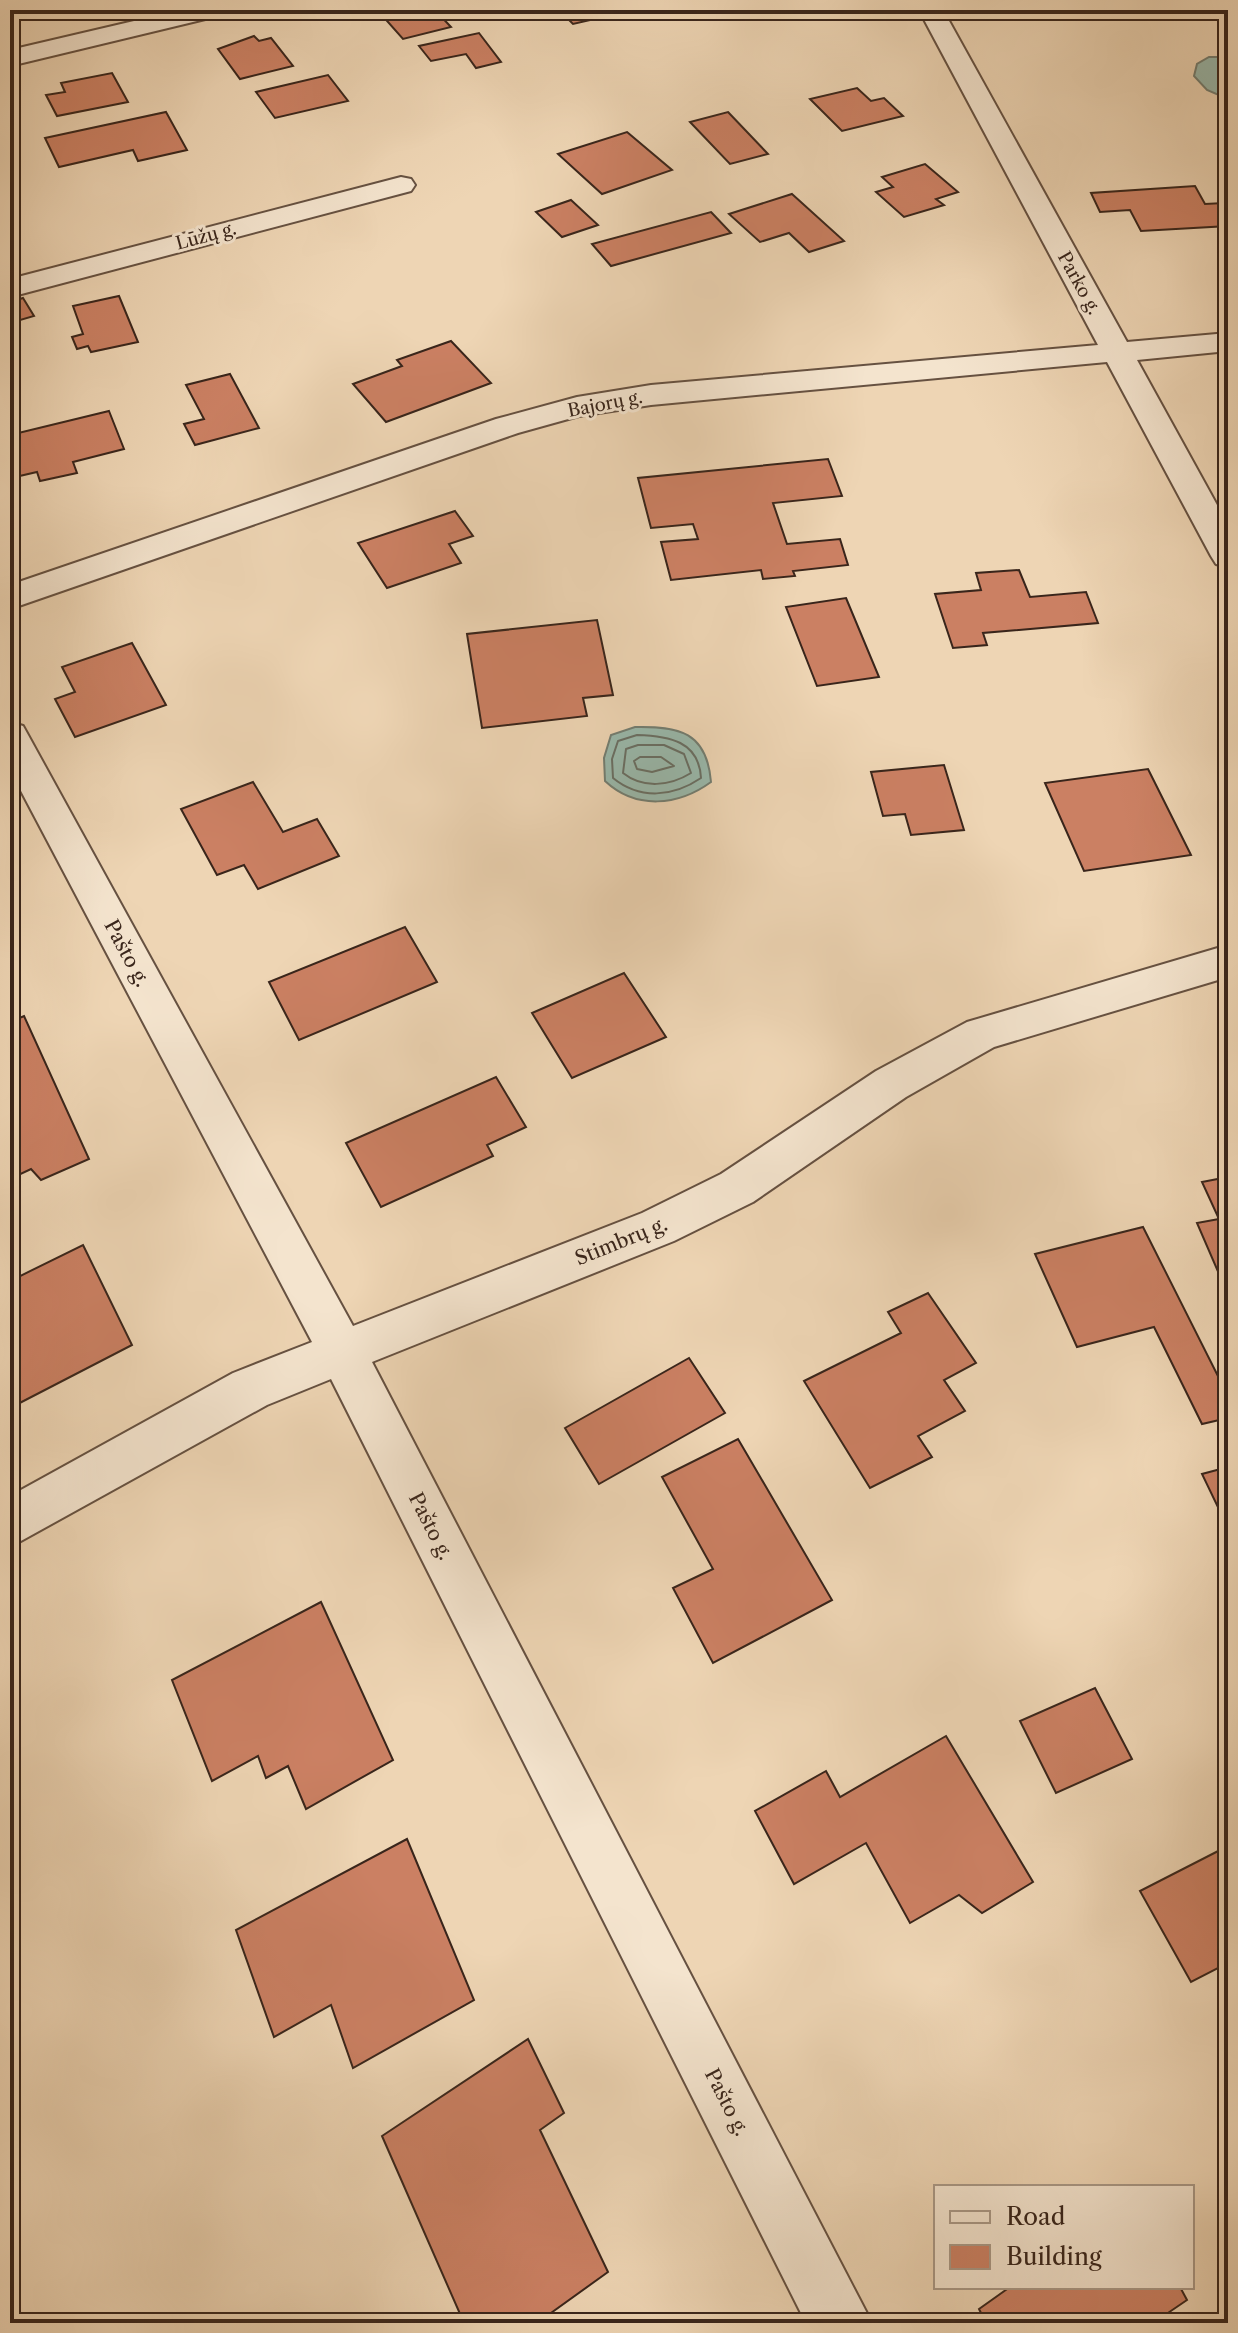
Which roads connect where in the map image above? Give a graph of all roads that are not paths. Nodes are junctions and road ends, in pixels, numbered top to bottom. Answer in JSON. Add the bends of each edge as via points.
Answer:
{"nodes":[{"id":1,"x":213,"y":10,"type":"edge"},
{"id":2,"x":931,"y":10,"type":"edge"},
{"id":3,"x":10,"y":58,"type":"edge"},
{"id":4,"x":401,"y":185,"type":"dead end"},
{"id":5,"x":10,"y":288,"type":"edge"},
{"id":6,"x":1228,"y":342,"type":"edge"},
{"id":7,"x":1117,"y":353,"type":"junction"},
{"id":8,"x":1228,"y":556,"type":"edge"},
{"id":9,"x":10,"y":597,"type":"edge"},
{"id":10,"x":10,"y":735,"type":"edge"},
{"id":11,"x":1228,"y":961,"type":"edge"},
{"id":12,"x":341,"y":1350,"type":"junction"},
{"id":13,"x":10,"y":1523,"type":"edge"},
{"id":14,"x":840,"y":2323,"type":"edge"}],
"edges":[{"from":1,"to":3,"type":"street"},
{"from":2,"to":7,"type":"street","name":"Parko g."},
{"from":4,"to":5,"type":"street","name":"Lūžų g."},
{"from":6,"to":7,"type":"street","name":"Bajorų g."},
{"from":7,"to":8,"type":"street","name":"Parko g."},
{"from":7,"to":9,"type":"street","name":"Bajorų g.","via":[[732,386],[577,407],[507,426]]},
{"from":10,"to":12,"type":"street","name":"Pašto g."},
{"from":11,"to":12,"type":"street","name":"Stimbrų g.","via":[[982,1034],[891,1084],[737,1188],[658,1227]]},
{"from":12,"to":13,"type":"street","name":"Stimbrų g.","via":[[250,1389]]},
{"from":12,"to":14,"type":"street","name":"Pašto g."}]}
